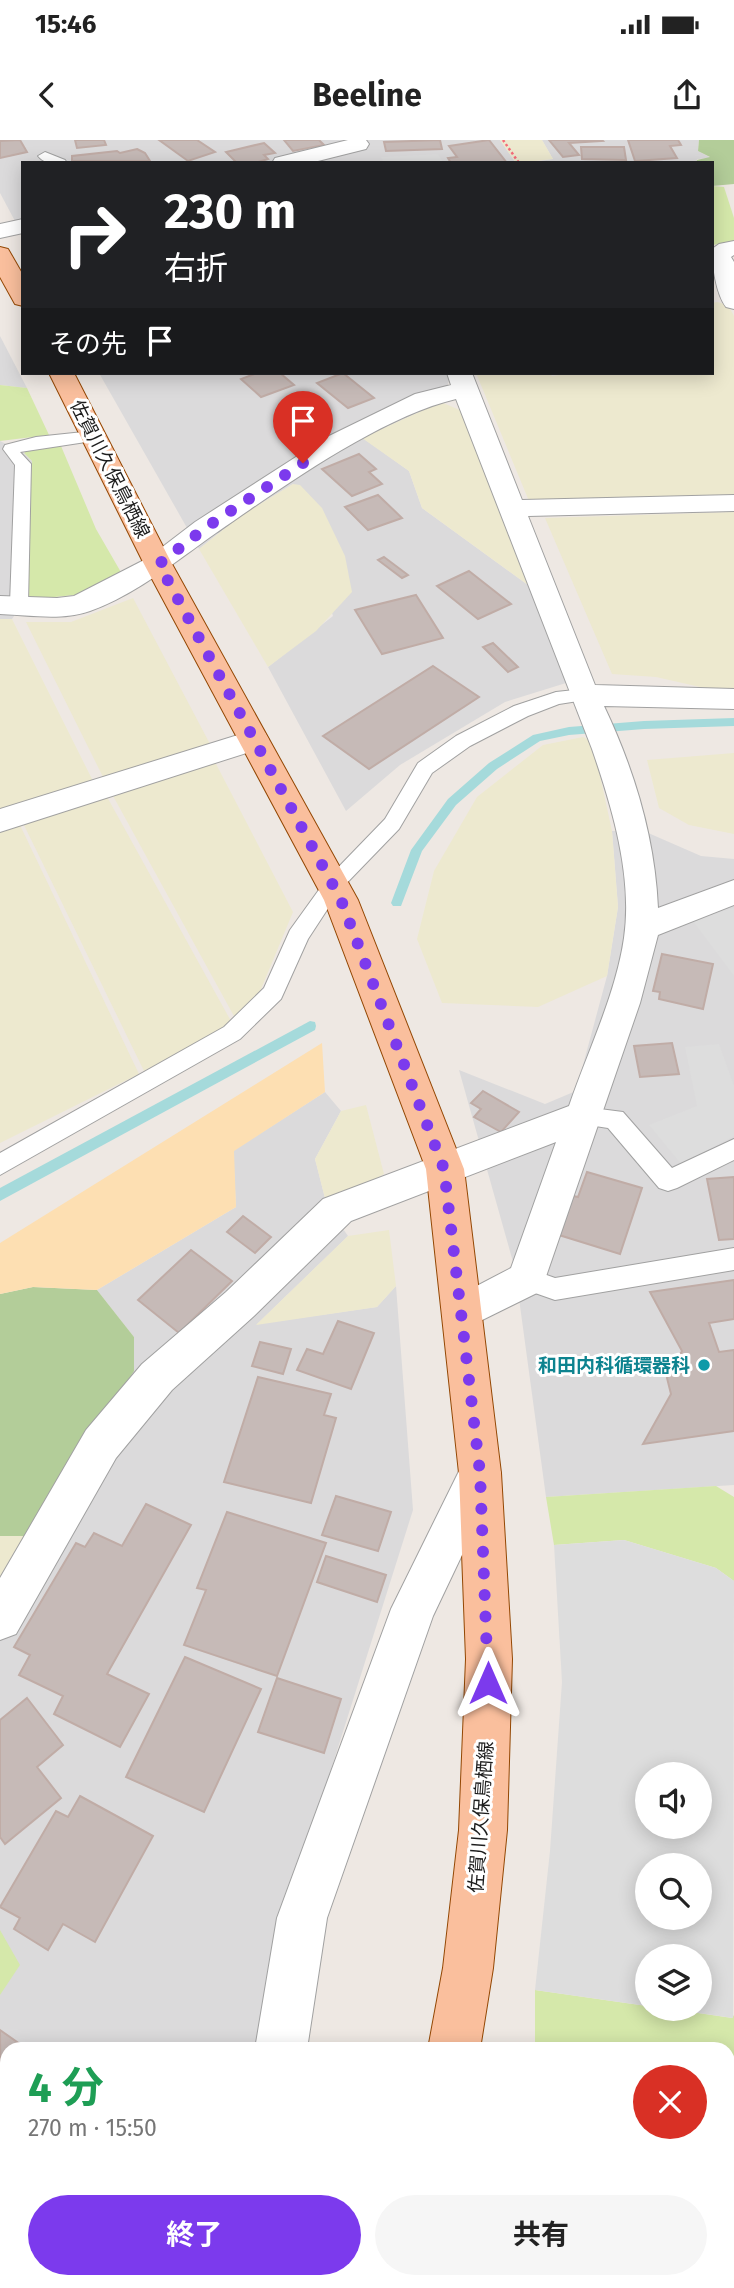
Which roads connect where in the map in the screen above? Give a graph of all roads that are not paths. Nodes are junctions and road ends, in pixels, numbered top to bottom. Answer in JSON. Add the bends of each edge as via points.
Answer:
{"nodes":[{"id":1,"x":358,"y":142,"type":"edge"},
{"id":2,"x":45,"y":156,"type":"dead end"},
{"id":3,"x":56,"y":161,"type":"edge"},
{"id":4,"x":290,"y":161,"type":"edge"},
{"id":5,"x":369,"y":161,"type":"edge"},
{"id":6,"x":21,"y":226,"type":"edge"},
{"id":7,"x":0,"y":231,"type":"edge"},
{"id":8,"x":734,"y":248,"type":"edge"},
{"id":9,"x":0,"y":254,"type":"edge"},
{"id":10,"x":21,"y":295,"type":"edge"},
{"id":11,"x":725,"y":297,"type":"edge"},
{"id":12,"x":62,"y":375,"type":"edge"},
{"id":13,"x":462,"y":381,"type":"edge"},
{"id":14,"x":93,"y":436,"type":"junction"},
{"id":15,"x":734,"y":503,"type":"edge"},
{"id":16,"x":512,"y":509,"type":"junction"},
{"id":17,"x":159,"y":564,"type":"junction"},
{"id":18,"x":10,"y":605,"type":"edge"},
{"id":19,"x":734,"y":699,"type":"edge"},
{"id":20,"x":587,"y":700,"type":"junction"},
{"id":21,"x":254,"y":740,"type":"junction"},
{"id":22,"x":0,"y":821,"type":"edge"},
{"id":23,"x":333,"y":885,"type":"junction"},
{"id":24,"x":734,"y":892,"type":"edge"},
{"id":25,"x":642,"y":928,"type":"junction"},
{"id":26,"x":584,"y":1116,"type":"junction"},
{"id":27,"x":734,"y":1149,"type":"edge"},
{"id":28,"x":0,"y":1165,"type":"edge"},
{"id":29,"x":444,"y":1169,"type":"junction"},
{"id":30,"x":734,"y":1259,"type":"edge"},
{"id":31,"x":527,"y":1279,"type":"junction"},
{"id":32,"x":462,"y":1312,"type":"junction"},
{"id":33,"x":480,"y":1473,"type":"junction"},
{"id":34,"x":0,"y":1618,"type":"edge"},
{"id":35,"x":282,"y":2042,"type":"edge"},
{"id":36,"x":455,"y":2042,"type":"edge"}],
"edges":[{"from":1,"to":4,"type":"street"},
{"from":1,"to":5,"type":"street"},
{"from":2,"to":3,"type":"lane"},
{"from":6,"to":7,"type":"street"},
{"from":8,"to":11,"type":"street","via":[[718,256],[728,270]]},
{"from":9,"to":10,"type":"main road"},
{"from":12,"to":14,"type":"main road","name":"佐賀川久保鳥栖線"},
{"from":13,"to":16,"type":"street"},
{"from":13,"to":17,"type":"street","via":[[336,443],[205,528]]},
{"from":14,"to":17,"type":"main road","name":"佐賀川久保鳥栖線"},
{"from":14,"to":18,"type":"lane","via":[[11,449],[23,464]]},
{"from":15,"to":16,"type":"street"},
{"from":16,"to":20,"type":"street"},
{"from":17,"to":18,"type":"street","via":[[81,604]]},
{"from":17,"to":21,"type":"main road","name":"佐賀川久保鳥栖線"},
{"from":19,"to":20,"type":"street"},
{"from":20,"to":23,"type":"lane","via":[[556,698],[520,711],[463,741],[425,768],[392,824]]},
{"from":20,"to":25,"type":"street","via":[[624,799]]},
{"from":21,"to":22,"type":"street"},
{"from":21,"to":23,"type":"main road","name":"佐賀川久保鳥栖線"},
{"from":23,"to":28,"type":"lane","via":[[298,936],[273,993],[232,1033]]},
{"from":23,"to":29,"type":"main road","name":"佐賀川久保鳥栖線"},
{"from":24,"to":25,"type":"street"},
{"from":25,"to":26,"type":"street","via":[[627,990]]},
{"from":26,"to":27,"type":"lane","via":[[615,1119],[668,1181]]},
{"from":26,"to":29,"type":"street"},
{"from":26,"to":31,"type":"street"},
{"from":29,"to":32,"type":"main road","name":"佐賀川久保鳥栖線"},
{"from":29,"to":34,"type":"street","via":[[337,1210],[157,1377],[101,1444]]},
{"from":30,"to":31,"type":"lane","via":[[555,1289]]},
{"from":31,"to":32,"type":"street"},
{"from":32,"to":33,"type":"main road","name":"佐賀川久保鳥栖線"},
{"from":33,"to":35,"type":"street","via":[[412,1609],[302,1918]]},
{"from":33,"to":36,"type":"main road","name":"佐賀川久保鳥栖線","via":[[488,1659],[483,1830]]}]}
